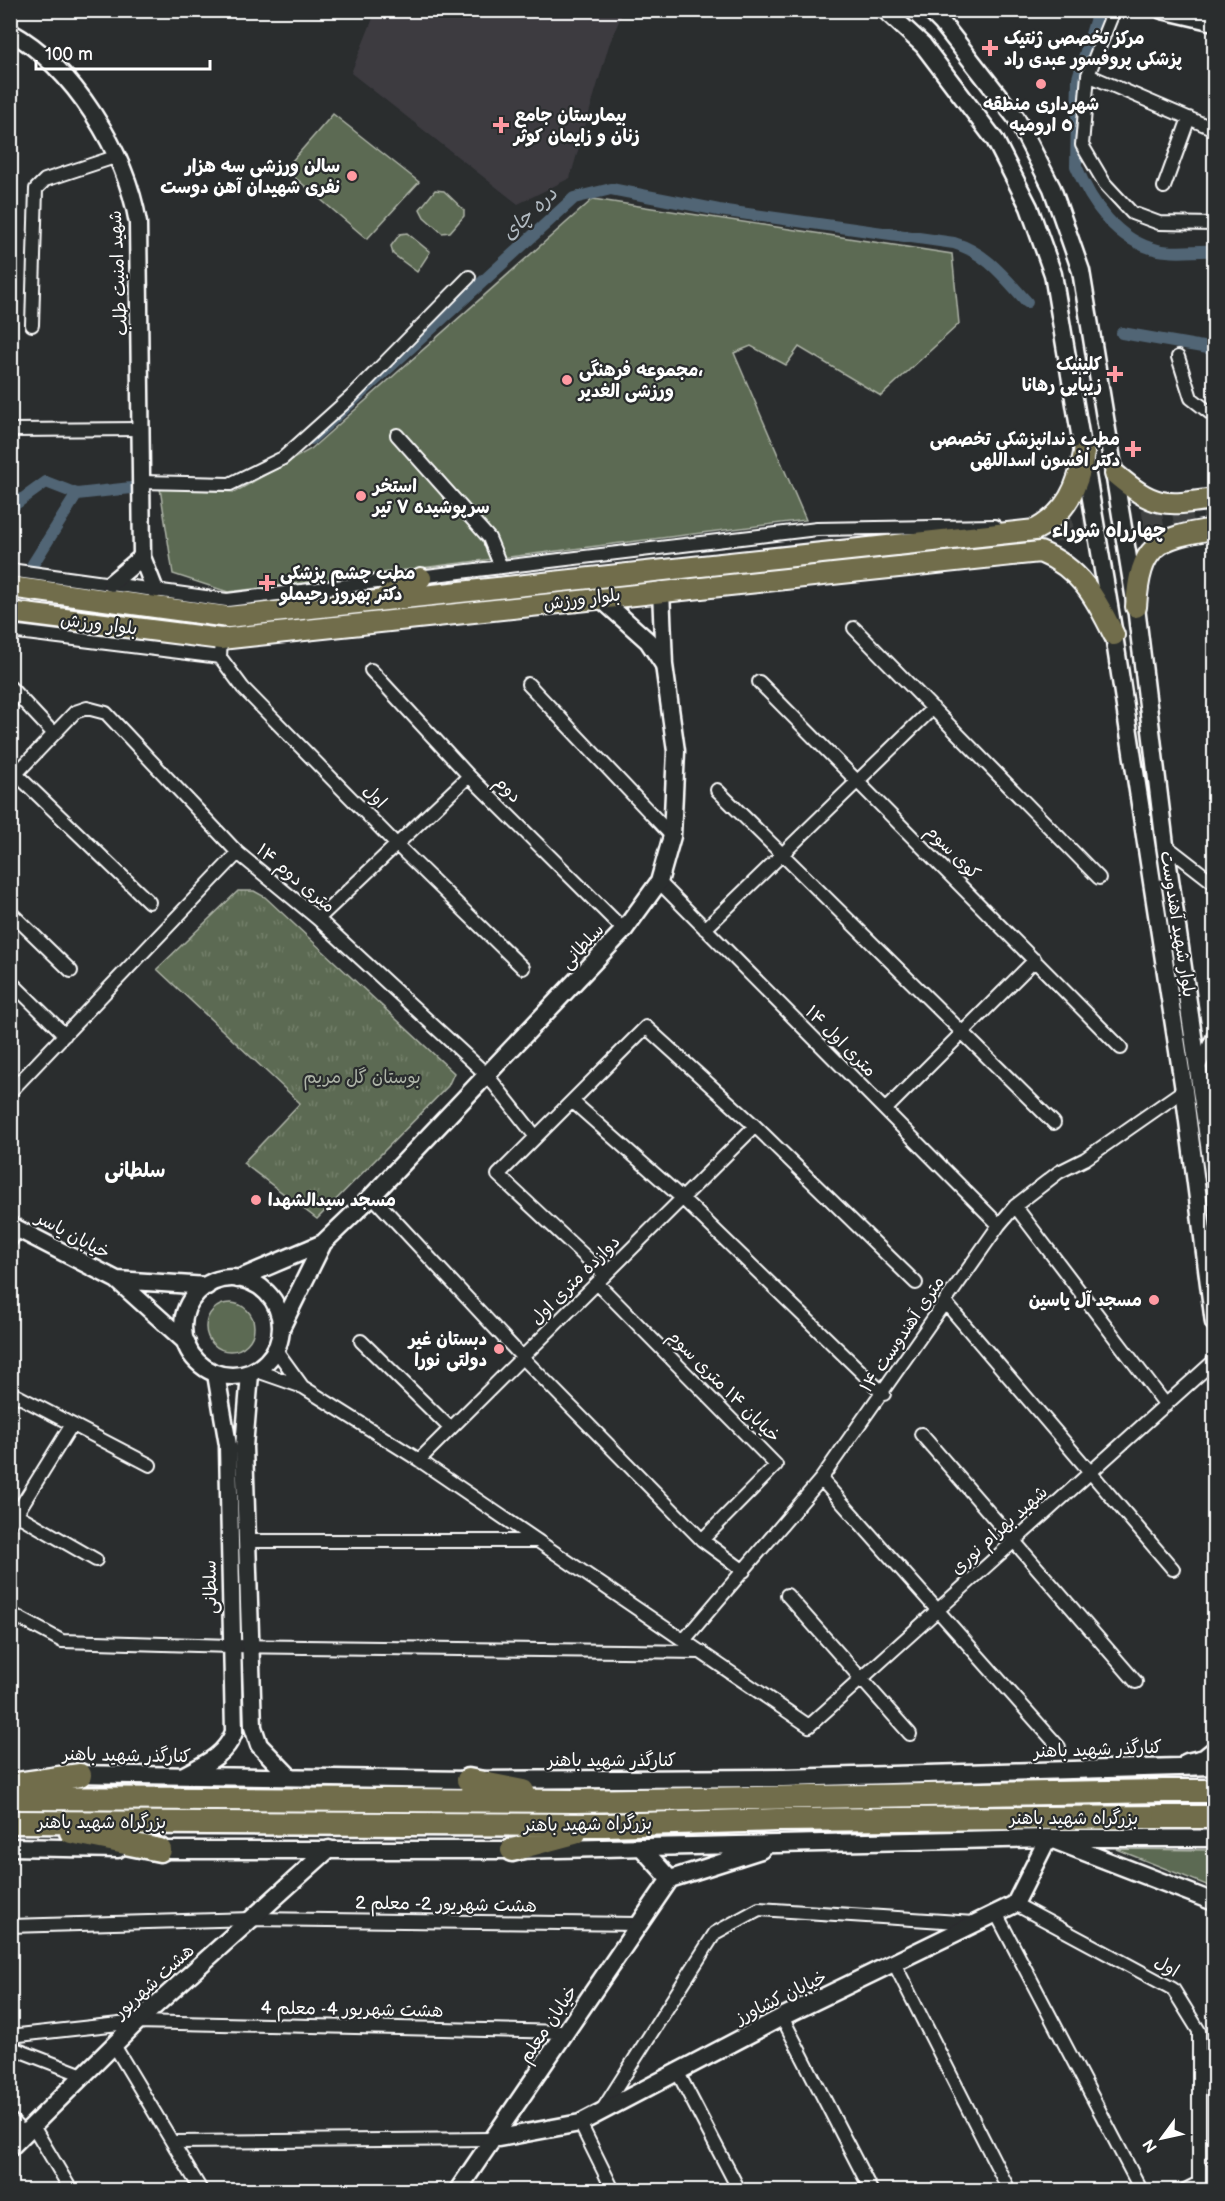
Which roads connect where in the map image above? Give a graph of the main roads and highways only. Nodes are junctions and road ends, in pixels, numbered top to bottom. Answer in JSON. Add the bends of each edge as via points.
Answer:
{"nodes":[{"id":1,"x":885,"y":10,"type":"edge"},
{"id":2,"x":929,"y":10,"type":"edge"},
{"id":3,"x":1162,"y":10,"type":"edge"},
{"id":4,"x":1215,"y":21,"type":"edge"},
{"id":5,"x":10,"y":32,"type":"edge"},
{"id":6,"x":1084,"y":453,"type":"junction"},
{"id":7,"x":1115,"y":474,"type":"junction"},
{"id":8,"x":1215,"y":499,"type":"edge"},
{"id":9,"x":1119,"y":502,"type":"junction"},
{"id":10,"x":1174,"y":505,"type":"junction"},
{"id":11,"x":1093,"y":507,"type":"junction"},
{"id":12,"x":1215,"y":529,"type":"edge"},
{"id":13,"x":1035,"y":530,"type":"junction"},
{"id":14,"x":1179,"y":534,"type":"junction"},
{"id":15,"x":1040,"y":552,"type":"junction"},
{"id":16,"x":1127,"y":552,"type":"junction"},
{"id":17,"x":1101,"y":556,"type":"junction"},
{"id":18,"x":142,"y":558,"type":"junction"},
{"id":19,"x":421,"y":578,"type":"road end"},
{"id":20,"x":111,"y":583,"type":"road end"},
{"id":21,"x":18,"y":588,"type":"edge"},
{"id":22,"x":155,"y":590,"type":"road end"},
{"id":23,"x":661,"y":590,"type":"junction"},
{"id":24,"x":599,"y":597,"type":"junction"},
{"id":25,"x":375,"y":603,"type":"junction"},
{"id":26,"x":1136,"y":607,"type":"junction"},
{"id":27,"x":16,"y":613,"type":"edge"},
{"id":28,"x":1114,"y":635,"type":"junction"},
{"id":29,"x":664,"y":665,"type":"junction"},
{"id":30,"x":1215,"y":1179,"type":"edge"},
{"id":31,"x":13,"y":1232,"type":"edge"},
{"id":32,"x":323,"y":1243,"type":"junction"},
{"id":33,"x":238,"y":1279,"type":"junction"},
{"id":34,"x":117,"y":1280,"type":"junction"},
{"id":35,"x":207,"y":1286,"type":"junction"},
{"id":36,"x":1215,"y":1323,"type":"edge"},
{"id":37,"x":281,"y":1329,"type":"junction"},
{"id":38,"x":187,"y":1343,"type":"junction"},
{"id":39,"x":254,"y":1372,"type":"junction"},
{"id":40,"x":216,"y":1374,"type":"junction"},
{"id":41,"x":1215,"y":1750,"type":"edge"},
{"id":42,"x":1215,"y":1766,"type":"edge"},
{"id":43,"x":1165,"y":1767,"type":"junction"},
{"id":44,"x":10,"y":1774,"type":"edge"},
{"id":45,"x":80,"y":1774,"type":"junction"},
{"id":46,"x":184,"y":1776,"type":"junction"},
{"id":47,"x":289,"y":1776,"type":"junction"},
{"id":48,"x":468,"y":1780,"type":"junction"},
{"id":49,"x":10,"y":1785,"type":"edge"},
{"id":50,"x":1215,"y":1791,"type":"edge"},
{"id":51,"x":10,"y":1798,"type":"edge"},
{"id":52,"x":575,"y":1801,"type":"junction"},
{"id":53,"x":1215,"y":1817,"type":"edge"},
{"id":54,"x":15,"y":1822,"type":"edge"},
{"id":55,"x":604,"y":1826,"type":"junction"},
{"id":56,"x":1166,"y":1827,"type":"junction"},
{"id":57,"x":1048,"y":1838,"type":"junction"},
{"id":58,"x":1215,"y":1838,"type":"edge"},
{"id":59,"x":778,"y":1844,"type":"junction"},
{"id":60,"x":10,"y":1847,"type":"edge"},
{"id":61,"x":641,"y":1847,"type":"junction"},
{"id":62,"x":160,"y":1850,"type":"junction"},
{"id":63,"x":329,"y":1850,"type":"junction"},
{"id":64,"x":512,"y":1850,"type":"junction"},
{"id":65,"x":670,"y":1879,"type":"junction"},
{"id":66,"x":1215,"y":1902,"type":"edge"},
{"id":67,"x":493,"y":2139,"type":"junction"},
{"id":68,"x":10,"y":2148,"type":"edge"},
{"id":69,"x":462,"y":2188,"type":"edge"}],
"edges":[{"from":1,"to":6,"type":"main road","name":"بلوار شهید آهندوست","via":[[923,45],[966,100],[995,140],[1029,207],[1053,274]]},
{"from":2,"to":7,"type":"main road","name":"بلوار شهید آهندوست","via":[[1016,118],[1052,188],[1082,271]]},
{"from":3,"to":4,"type":"main road"},
{"from":5,"to":18,"type":"main road","name":"شهید امنیت طلب","via":[[32,44],[74,88],[118,156],[133,195],[138,223]]},
{"from":6,"to":11,"type":"main road","name":"بلوار شهید آهندوست"},
{"from":6,"to":13,"type":"main road","name":"بلوار ورزش","via":[[1080,477],[1064,508],[1052,521]]},
{"from":7,"to":9,"type":"main road","name":"بلوار شهید آهندوست"},
{"from":7,"to":10,"type":"main road","via":[[1143,497]]},
{"from":8,"to":10,"type":"main road"},
{"from":9,"to":11,"type":"main road"},
{"from":9,"to":16,"type":"main road","name":"بلوار شهید آهندوست"},
{"from":10,"to":14,"type":"main road","via":[[1165,513],[1165,520]]},
{"from":11,"to":17,"type":"main road","name":"بلوار شهید آهندوست"},
{"from":12,"to":14,"type":"main road"},
{"from":13,"to":15,"type":"main road","via":[[1042,531],[1048,539]]},
{"from":13,"to":25,"type":"main road","name":"بلوار ورزش","via":[[653,560]]},
{"from":14,"to":26,"type":"main road","via":[[1164,541],[1142,562]]},
{"from":15,"to":23,"type":"main road","name":"بلوار ورزش"},
{"from":15,"to":28,"type":"main road","via":[[1055,558],[1082,579]]},
{"from":16,"to":17,"type":"main road"},
{"from":16,"to":26,"type":"main road","name":"بلوار شهید آهندوست"},
{"from":17,"to":28,"type":"main road","name":"بلوار شهید آهندوست"},
{"from":18,"to":20,"type":"main road"},
{"from":18,"to":22,"type":"main road"},
{"from":19,"to":25,"type":"main road"},
{"from":21,"to":25,"type":"main road","name":"بلوار ورزش","via":[[228,617]]},
{"from":21,"to":27,"type":"main road"},
{"from":23,"to":24,"type":"main road","name":"بلوار ورزش"},
{"from":23,"to":29,"type":"main road","name":"سلطانی"},
{"from":24,"to":27,"type":"main road","name":"بلوار ورزش","via":[[340,628],[221,648]]},
{"from":24,"to":29,"type":"main road","via":[[648,641]]},
{"from":26,"to":30,"type":"main road","name":"بلوار شهید آهندوست","via":[[1165,844]]},
{"from":28,"to":36,"type":"main road","name":"بلوار شهید آهندوست","via":[[1184,1090]]},
{"from":29,"to":32,"type":"main road","name":"سلطانی","via":[[676,751],[672,836],[659,882],[624,930]]},
{"from":31,"to":34,"type":"main road","name":"خیابان یاسر"},
{"from":32,"to":33,"type":"main road"},
{"from":32,"to":37,"type":"main road"},
{"from":33,"to":35,"type":"main road","via":[[215,1281]]},
{"from":33,"to":37,"type":"main road","via":[[264,1289],[275,1302]]},
{"from":34,"to":35,"type":"main road","name":"خیابان یاسر"},
{"from":34,"to":38,"type":"main road","name":"خیابان یاسر"},
{"from":35,"to":38,"type":"main road","via":[[189,1303],[184,1319]]},
{"from":37,"to":39,"type":"main road","via":[[276,1350]]},
{"from":38,"to":40,"type":"main road","via":[[202,1366]]},
{"from":39,"to":40,"type":"main road","via":[[233,1377]]},
{"from":39,"to":47,"type":"main road","via":[[244,1447],[253,1726],[259,1744]]},
{"from":40,"to":46,"type":"main road","name":"سلطانی","via":[[228,1445],[234,1732],[230,1745]]},
{"from":41,"to":43,"type":"main road","via":[[1204,1758]]},
{"from":42,"to":43,"type":"main road","name":"کنارگذر شهید باهنر"},
{"from":43,"to":48,"type":"main road","name":"کنارگذر شهید باهنر","via":[[783,1778]]},
{"from":43,"to":56,"type":"main road","via":[[1185,1779],[1193,1801],[1186,1823]]},
{"from":44,"to":45,"type":"main road","name":"کنارگذر شهید باهنر"},
{"from":45,"to":46,"type":"main road","name":"کنارگذر شهید باهنر"},
{"from":45,"to":49,"type":"highway"},
{"from":46,"to":47,"type":"main road","name":"کنارگذر شهید باهنر"},
{"from":47,"to":48,"type":"main road","name":"کنارگذر شهید باهنر"},
{"from":48,"to":52,"type":"highway"},
{"from":50,"to":52,"type":"highway","name":"بزرگراه شهید باهنر","bridge":true},
{"from":51,"to":52,"type":"highway","name":"بزرگراه شهید باهنر"},
{"from":53,"to":56,"type":"highway","name":"بزرگراه شهید باهنر","bridge":true},
{"from":54,"to":55,"type":"highway","name":"بزرگراه شهید باهنر"},
{"from":54,"to":62,"type":"highway"},
{"from":55,"to":56,"type":"highway","name":"بزرگراه شهید باهنر","via":[[777,1820]]},
{"from":55,"to":64,"type":"highway"},
{"from":56,"to":57,"type":"main road"},
{"from":56,"to":58,"type":"main road"},
{"from":57,"to":59,"type":"main road"},
{"from":57,"to":66,"type":"main road"},
{"from":57,"to":67,"type":"main road","name":"خیابان کشاورز","via":[[1016,1904],[783,2017],[580,2123]]},
{"from":59,"to":61,"type":"main road"},
{"from":59,"to":65,"type":"main road"},
{"from":60,"to":62,"type":"main road"},
{"from":61,"to":64,"type":"main road"},
{"from":61,"to":65,"type":"main road"},
{"from":62,"to":63,"type":"main road"},
{"from":63,"to":64,"type":"main road"},
{"from":63,"to":68,"type":"main road","name":"هشت شهریور","via":[[137,2022]]},
{"from":65,"to":67,"type":"main road","name":"خیابان معلم"},
{"from":67,"to":69,"type":"main road","name":"خیابان معلم"}]}
